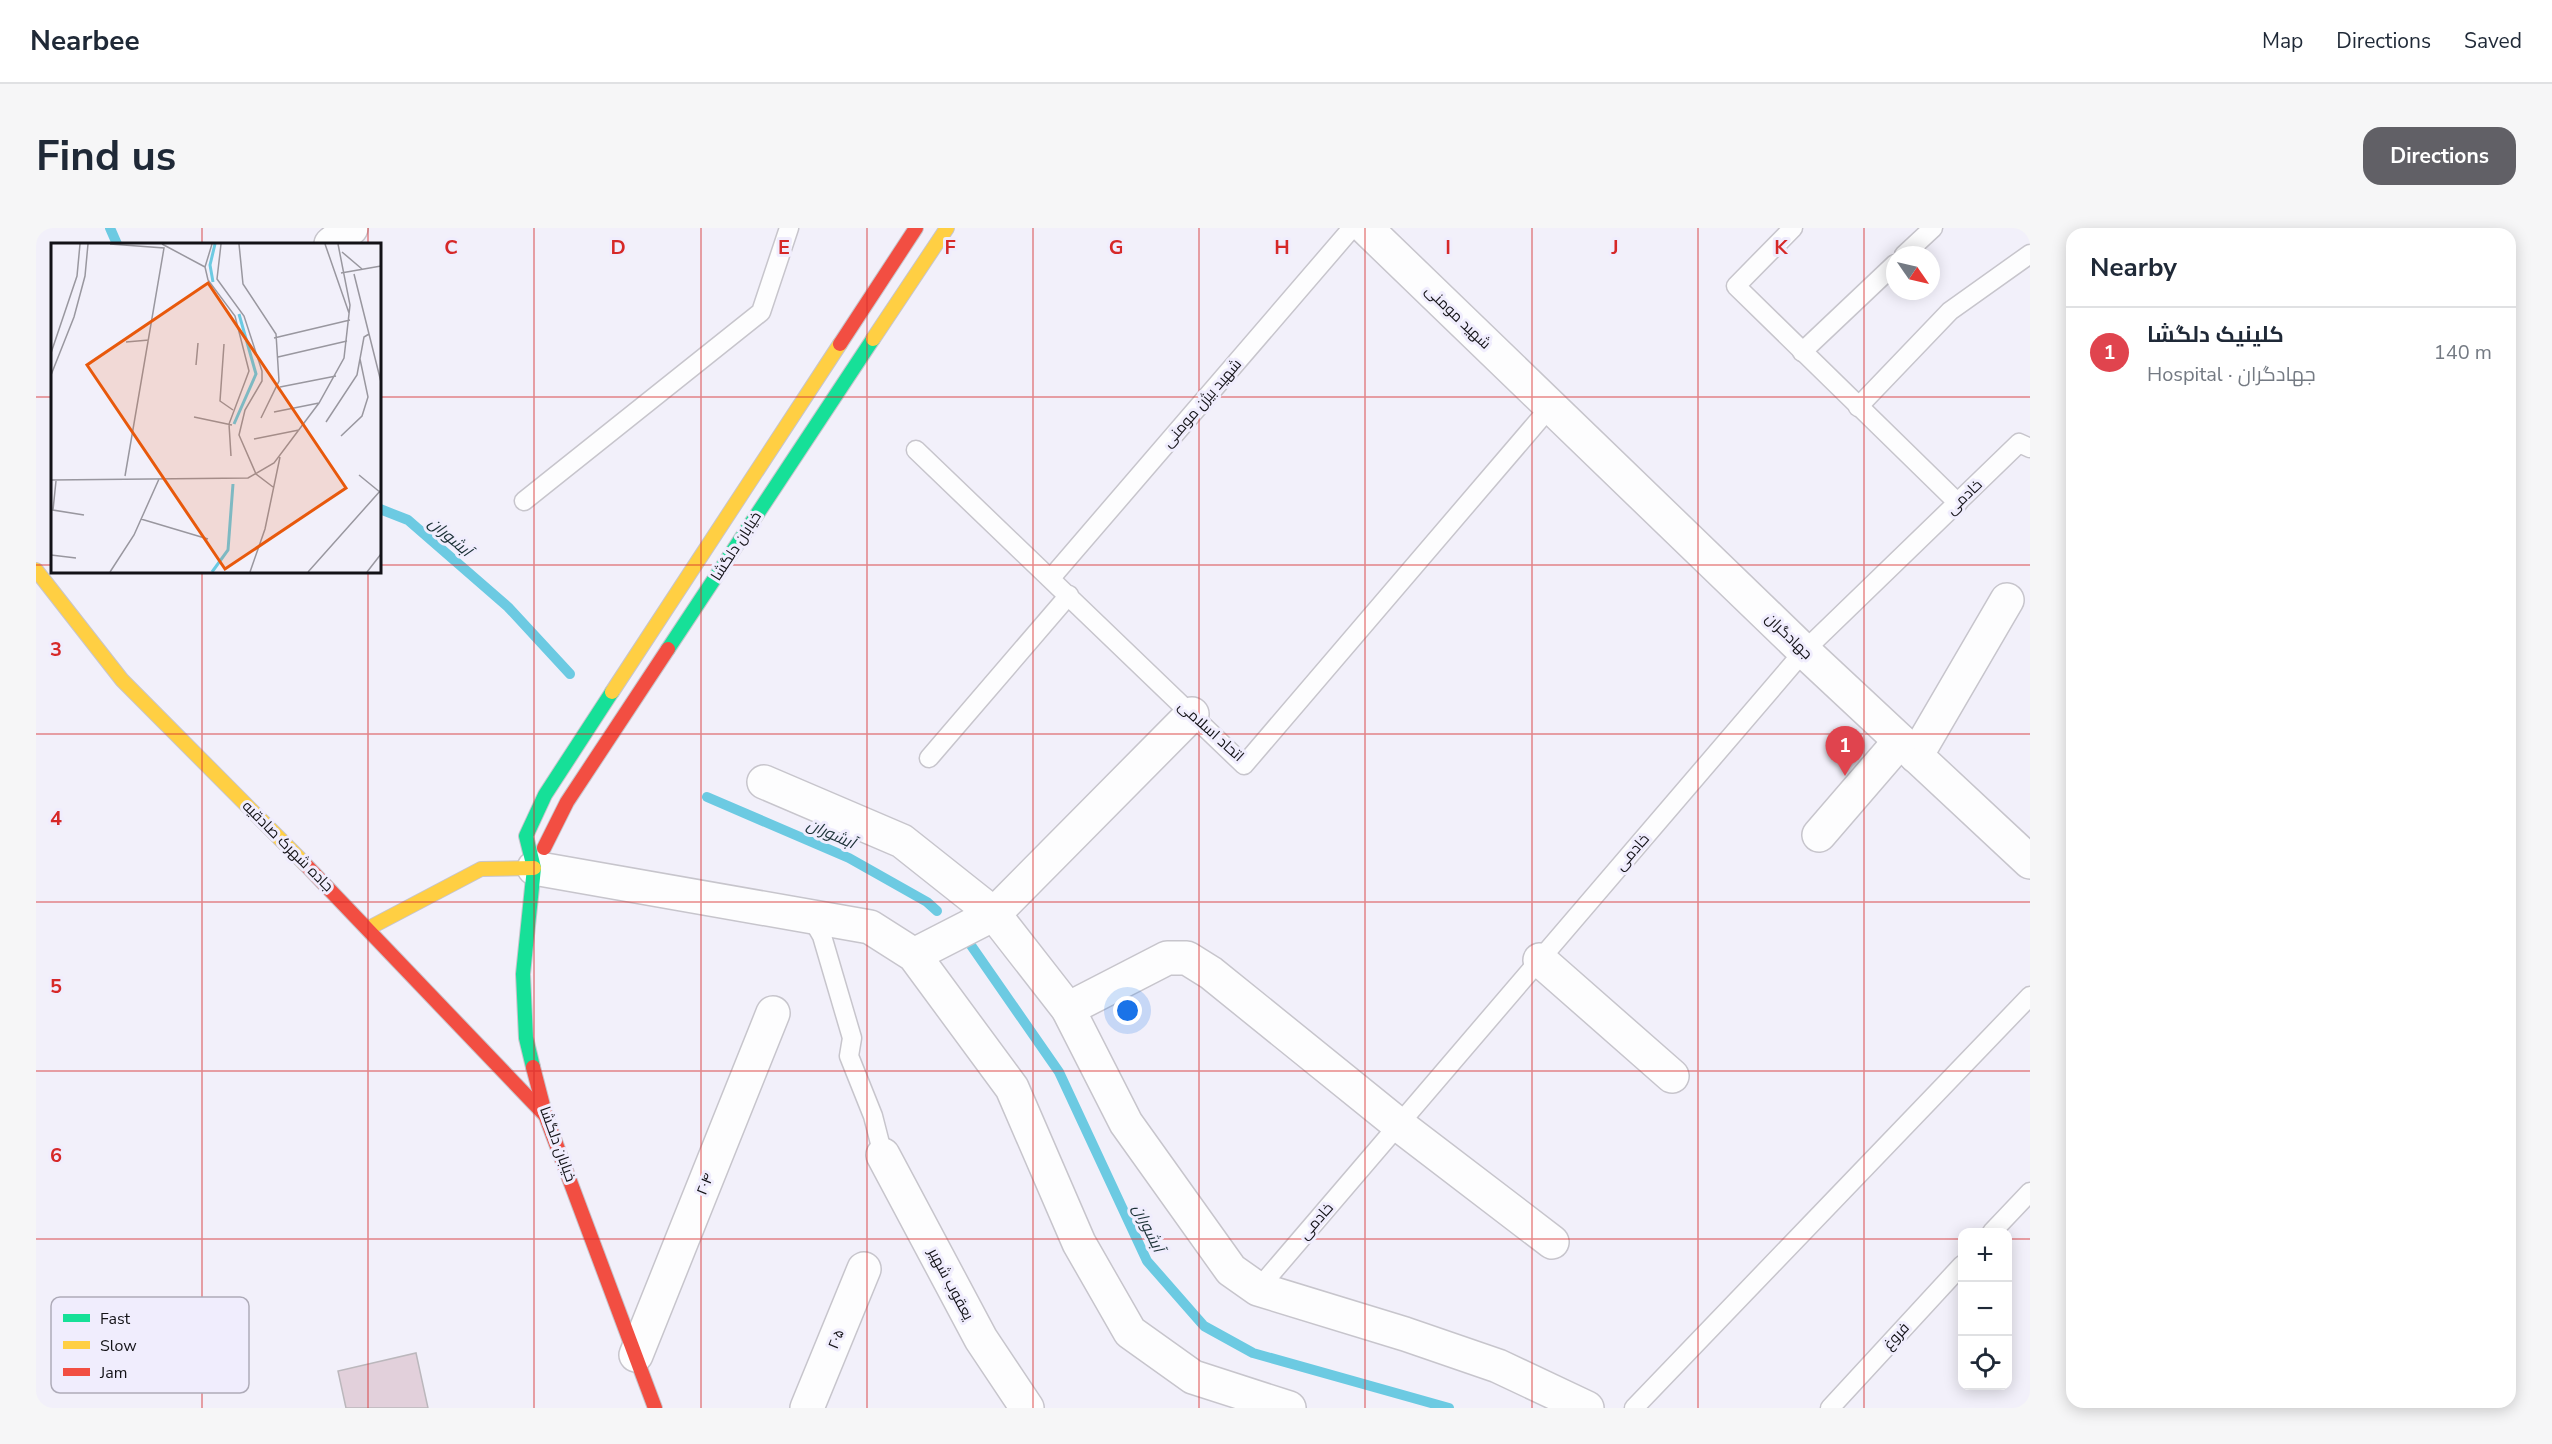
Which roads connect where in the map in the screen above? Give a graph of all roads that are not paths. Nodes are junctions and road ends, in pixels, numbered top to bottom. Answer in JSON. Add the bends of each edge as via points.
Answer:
{"nodes":[{"id":1,"x":351,"y":228,"type":"edge"},
{"id":2,"x":789,"y":228,"type":"edge"},
{"id":3,"x":916,"y":228,"type":"edge"},
{"id":4,"x":947,"y":228,"type":"edge"},
{"id":5,"x":1352,"y":228,"type":"edge"},
{"id":6,"x":1366,"y":228,"type":"edge"},
{"id":7,"x":1793,"y":228,"type":"edge"},
{"id":8,"x":1933,"y":228,"type":"edge"},
{"id":9,"x":332,"y":243,"type":"edge"},
{"id":10,"x":1914,"y":246,"type":"edge"},
{"id":11,"x":2030,"y":254,"type":"edge"},
{"id":12,"x":1886,"y":273,"type":"edge"},
{"id":13,"x":1802,"y":352,"type":"junction"},
{"id":14,"x":1551,"y":406,"type":"junction"},
{"id":15,"x":1858,"y":407,"type":"junction"},
{"id":16,"x":2030,"y":448,"type":"edge"},
{"id":17,"x":916,"y":450,"type":"dead end"},
{"id":18,"x":524,"y":501,"type":"dead end"},
{"id":19,"x":1958,"y":503,"type":"junction"},
{"id":20,"x":36,"y":570,"type":"edge"},
{"id":21,"x":1051,"y":578,"type":"junction"},
{"id":22,"x":1069,"y":595,"type":"junction"},
{"id":23,"x":2007,"y":600,"type":"dead end"},
{"id":24,"x":1804,"y":651,"type":"junction"},
{"id":25,"x":1192,"y":714,"type":"junction"},
{"id":26,"x":1908,"y":748,"type":"junction"},
{"id":27,"x":929,"y":758,"type":"dead end"},
{"id":28,"x":764,"y":782,"type":"dead end"},
{"id":29,"x":1819,"y":835,"type":"dead end"},
{"id":30,"x":2030,"y":862,"type":"edge"},
{"id":31,"x":534,"y":868,"type":"junction"},
{"id":32,"x":994,"y":914,"type":"junction"},
{"id":33,"x":812,"y":917,"type":"junction"},
{"id":34,"x":369,"y":928,"type":"junction"},
{"id":35,"x":914,"y":955,"type":"junction"},
{"id":36,"x":1540,"y":960,"type":"junction"},
{"id":37,"x":2030,"y":996,"type":"edge"},
{"id":38,"x":1068,"y":1009,"type":"junction"},
{"id":39,"x":773,"y":1013,"type":"dead end"},
{"id":40,"x":1672,"y":1076,"type":"dead end"},
{"id":41,"x":546,"y":1117,"type":"junction"},
{"id":42,"x":1399,"y":1125,"type":"junction"},
{"id":43,"x":883,"y":1155,"type":"joint"},
{"id":44,"x":2030,"y":1191,"type":"edge"},
{"id":45,"x":1997,"y":1228,"type":"edge"},
{"id":46,"x":1552,"y":1242,"type":"dead end"},
{"id":47,"x":1958,"y":1268,"type":"edge"},
{"id":48,"x":864,"y":1269,"type":"dead end"},
{"id":49,"x":1258,"y":1289,"type":"junction"},
{"id":50,"x":636,"y":1355,"type":"junction"},
{"id":51,"x":655,"y":1408,"type":"edge"},
{"id":52,"x":807,"y":1408,"type":"edge"},
{"id":53,"x":1027,"y":1408,"type":"edge"},
{"id":54,"x":1289,"y":1408,"type":"edge"},
{"id":55,"x":1587,"y":1408,"type":"edge"},
{"id":56,"x":1634,"y":1408,"type":"edge"},
{"id":57,"x":1830,"y":1408,"type":"edge"}],
"edges":[{"from":1,"to":9,"type":"street"},
{"from":2,"to":18,"type":"lane","via":[[761,312]]},
{"from":3,"to":31,"type":"main road","name":"خیابان دلگشا","via":[[545,795],[526,836]]},
{"from":4,"to":31,"type":"main road","name":"خیابان دلگشا","via":[[567,802]]},
{"from":5,"to":21,"type":"lane","name":"شهید بیژن مومنی"},
{"from":6,"to":14,"type":"street","name":"شهید مومنی"},
{"from":7,"to":13,"type":"lane","via":[[1736,286]]},
{"from":8,"to":10,"type":"lane"},
{"from":11,"to":15,"type":"lane","via":[[1950,310]]},
{"from":12,"to":13,"type":"lane"},
{"from":13,"to":15,"type":"lane"},
{"from":14,"to":24,"type":"street","name":"جهادگران"},
{"from":14,"to":25,"type":"lane","name":"اتحاد اسلامی","via":[[1244,765]]},
{"from":15,"to":19,"type":"lane"},
{"from":16,"to":19,"type":"lane","name":"خادمی","via":[[2019,443]]},
{"from":17,"to":21,"type":"lane","name":"اتحاد اسلامی"},
{"from":19,"to":24,"type":"lane","name":"خادمی"},
{"from":20,"to":34,"type":"main road","name":"جاده شهرک صادقیه","via":[[122,680]]},
{"from":21,"to":22,"type":"lane","name":"اتحاد اسلامی"},
{"from":22,"to":25,"type":"lane","name":"اتحاد اسلامی"},
{"from":22,"to":27,"type":"lane"},
{"from":23,"to":26,"type":"street"},
{"from":24,"to":26,"type":"street","name":"جهادگران"},
{"from":24,"to":36,"type":"lane","name":"خادمی"},
{"from":25,"to":32,"type":"street"},
{"from":26,"to":29,"type":"street"},
{"from":26,"to":30,"type":"street","name":"جهادگران"},
{"from":28,"to":32,"type":"street","via":[[902,841]]},
{"from":31,"to":33,"type":"street"},
{"from":31,"to":34,"type":"main road","via":[[481,869]]},
{"from":31,"to":41,"type":"main road","name":"خیابان دلگشا","via":[[524,985],[526,1038]]},
{"from":32,"to":35,"type":"street"},
{"from":32,"to":38,"type":"street"},
{"from":33,"to":35,"type":"street","via":[[870,927]]},
{"from":33,"to":43,"type":"lane","via":[[822,936],[852,1038],[849,1056],[873,1116]]},
{"from":34,"to":41,"type":"main road","name":"جاده شهرک صادقیه"},
{"from":35,"to":54,"type":"street","via":[[1012,1088],[1079,1244],[1130,1332],[1193,1377]]},
{"from":36,"to":40,"type":"street"},
{"from":36,"to":42,"type":"lane","name":"خادمی"},
{"from":37,"to":56,"type":"lane"},
{"from":38,"to":42,"type":"street","via":[[1167,958],[1187,958]]},
{"from":38,"to":49,"type":"street","via":[[1126,1123],[1231,1270]]},
{"from":39,"to":50,"type":"street","name":"۲۰۴"},
{"from":41,"to":50,"type":"main road","name":"خیابان دلگشا"},
{"from":42,"to":46,"type":"street"},
{"from":42,"to":49,"type":"lane","name":"خادمی"},
{"from":43,"to":53,"type":"street","name":"یعقوب شهیر","via":[[981,1340]]},
{"from":44,"to":45,"type":"lane"},
{"from":47,"to":57,"type":"lane","name":"فروغ"},
{"from":48,"to":52,"type":"street","name":"۲۰۵"},
{"from":49,"to":55,"type":"street","via":[[1498,1366]]},
{"from":50,"to":51,"type":"main road","name":"خیابان دلگشا"}]}
